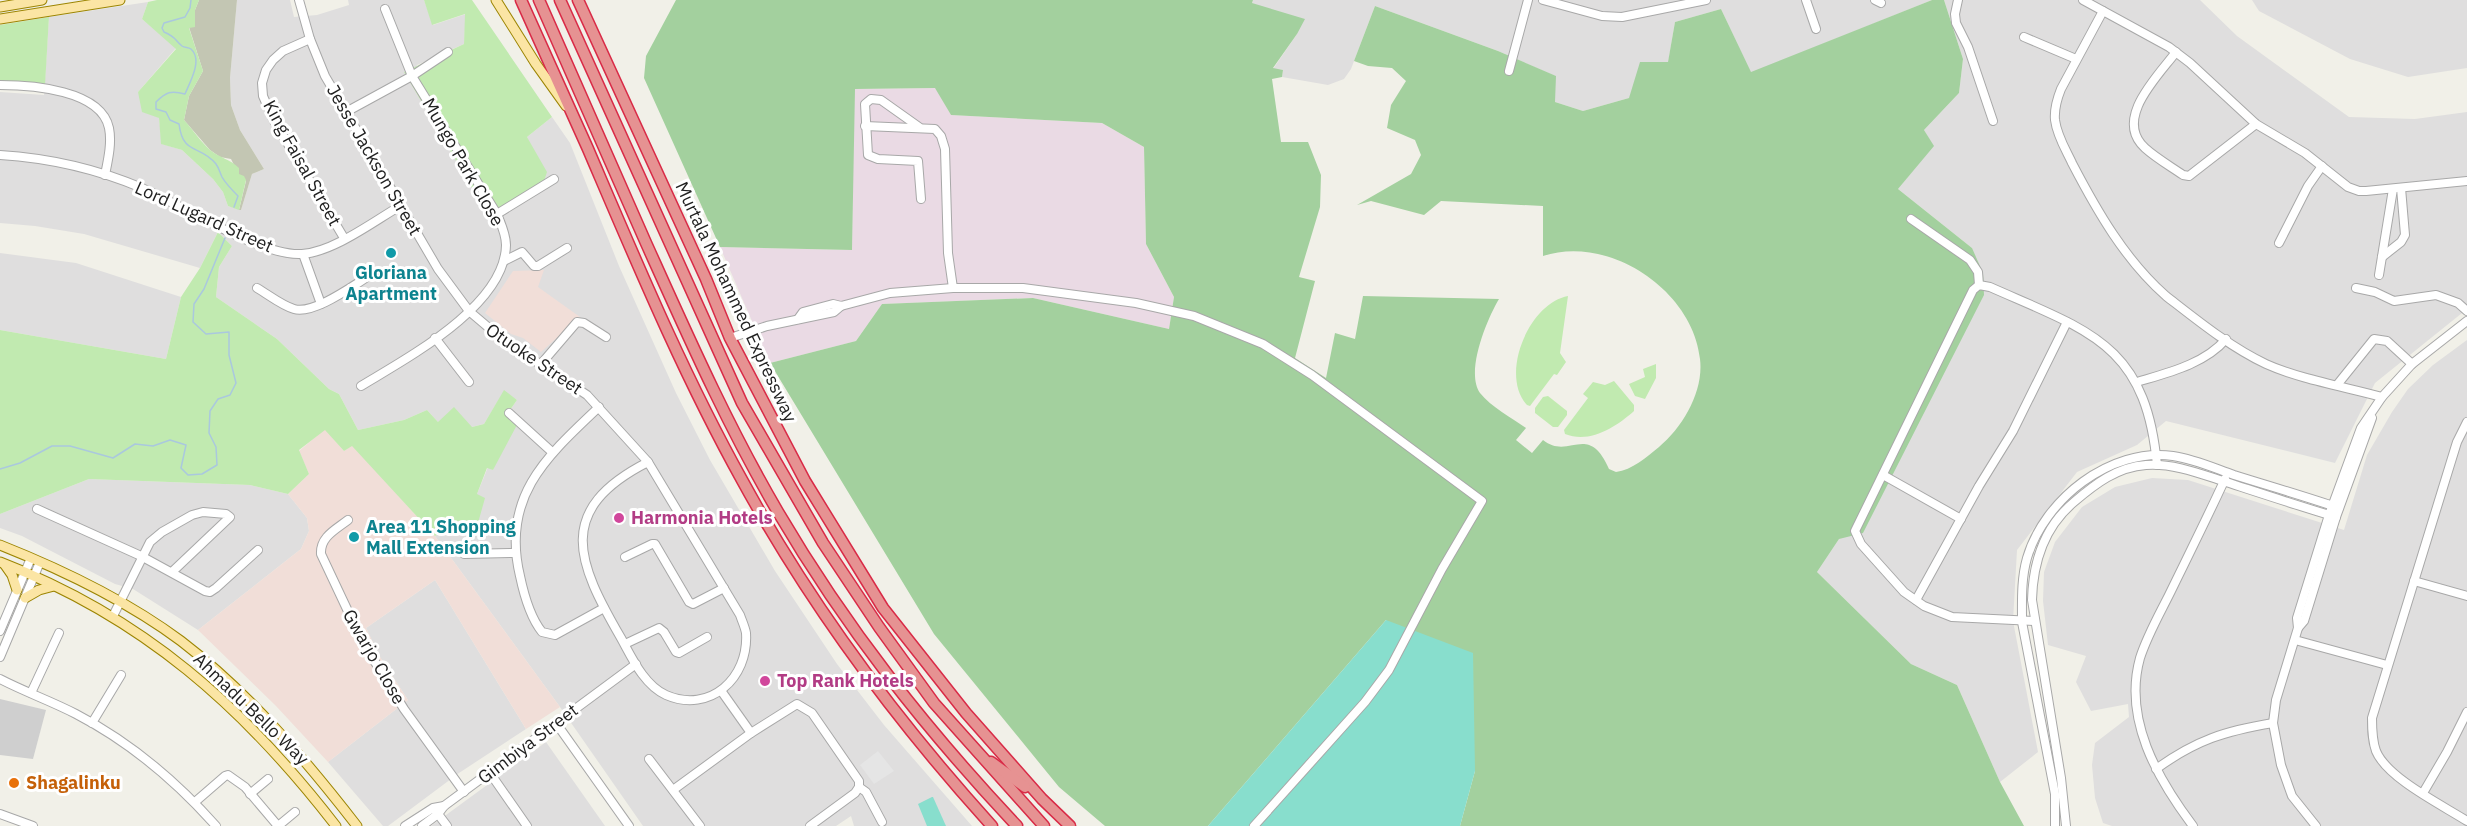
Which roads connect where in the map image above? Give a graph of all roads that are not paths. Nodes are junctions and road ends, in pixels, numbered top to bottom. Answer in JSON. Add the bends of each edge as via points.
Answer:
{"nodes":[{"id":1,"x":42,"y":0,"type":"edge"},
{"id":2,"x":120,"y":0,"type":"edge"},
{"id":3,"x":496,"y":0,"type":"edge"},
{"id":4,"x":521,"y":0,"type":"edge"},
{"id":5,"x":560,"y":0,"type":"edge"},
{"id":6,"x":578,"y":0,"type":"edge"},
{"id":7,"x":1528,"y":0,"type":"edge"},
{"id":8,"x":1543,"y":0,"type":"edge"},
{"id":9,"x":1706,"y":0,"type":"edge"},
{"id":10,"x":1806,"y":0,"type":"edge"},
{"id":11,"x":1958,"y":0,"type":"edge"},
{"id":12,"x":2083,"y":0,"type":"edge"},
{"id":13,"x":539,"y":1,"type":"edge"},
{"id":14,"x":299,"y":2,"type":"edge"},
{"id":15,"x":0,"y":7,"type":"edge"},
{"id":16,"x":385,"y":9,"type":"dead end"},
{"id":17,"x":2103,"y":11,"type":"junction"},
{"id":18,"x":0,"y":20,"type":"edge"},
{"id":19,"x":1816,"y":30,"type":"dead end"},
{"id":20,"x":2024,"y":37,"type":"dead end"},
{"id":21,"x":310,"y":39,"type":"junction"},
{"id":22,"x":448,"y":52,"type":"dead end"},
{"id":23,"x":2176,"y":52,"type":"junction"},
{"id":24,"x":2076,"y":59,"type":"junction"},
{"id":25,"x":1509,"y":71,"type":"dead end"},
{"id":26,"x":412,"y":76,"type":"junction"},
{"id":27,"x":555,"y":77,"type":"junction"},
{"id":28,"x":0,"y":85,"type":"edge"},
{"id":29,"x":346,"y":112,"type":"junction"},
{"id":30,"x":571,"y":113,"type":"junction"},
{"id":31,"x":1993,"y":121,"type":"dead end"},
{"id":32,"x":2256,"y":124,"type":"junction"},
{"id":33,"x":865,"y":126,"type":"junction"},
{"id":34,"x":920,"y":128,"type":"junction"},
{"id":35,"x":0,"y":155,"type":"edge"},
{"id":36,"x":2322,"y":166,"type":"junction"},
{"id":37,"x":105,"y":175,"type":"junction"},
{"id":38,"x":554,"y":179,"type":"dead end"},
{"id":39,"x":2467,"y":181,"type":"edge"},
{"id":40,"x":2397,"y":188,"type":"junction"},
{"id":41,"x":921,"y":199,"type":"dead end"},
{"id":42,"x":2402,"y":205,"type":"junction"},
{"id":43,"x":400,"y":206,"type":"junction"},
{"id":44,"x":2390,"y":206,"type":"junction"},
{"id":45,"x":497,"y":214,"type":"junction"},
{"id":46,"x":1911,"y":219,"type":"dead end"},
{"id":47,"x":344,"y":238,"type":"junction"},
{"id":48,"x":2279,"y":243,"type":"dead end"},
{"id":49,"x":567,"y":248,"type":"dead end"},
{"id":50,"x":303,"y":254,"type":"junction"},
{"id":51,"x":2382,"y":257,"type":"junction"},
{"id":52,"x":504,"y":261,"type":"junction"},
{"id":53,"x":374,"y":273,"type":"dead end"},
{"id":54,"x":2379,"y":275,"type":"dead end"},
{"id":55,"x":1979,"y":285,"type":"junction"},
{"id":56,"x":257,"y":288,"type":"dead end"},
{"id":57,"x":953,"y":288,"type":"junction"},
{"id":58,"x":2356,"y":288,"type":"dead end"},
{"id":59,"x":321,"y":304,"type":"junction"},
{"id":60,"x":469,"y":311,"type":"junction"},
{"id":61,"x":2467,"y":311,"type":"edge"},
{"id":62,"x":2467,"y":321,"type":"edge"},
{"id":63,"x":2067,"y":322,"type":"junction"},
{"id":64,"x":606,"y":337,"type":"dead end"},
{"id":65,"x":435,"y":338,"type":"junction"},
{"id":66,"x":730,"y":338,"type":"junction"},
{"id":67,"x":2226,"y":339,"type":"junction"},
{"id":68,"x":541,"y":364,"type":"junction"},
{"id":69,"x":2412,"y":364,"type":"junction"},
{"id":70,"x":469,"y":382,"type":"dead end"},
{"id":71,"x":2137,"y":382,"type":"junction"},
{"id":72,"x":2337,"y":384,"type":"junction"},
{"id":73,"x":361,"y":386,"type":"dead end"},
{"id":74,"x":2382,"y":397,"type":"junction"},
{"id":75,"x":599,"y":407,"type":"junction"},
{"id":76,"x":509,"y":413,"type":"dead end"},
{"id":77,"x":2467,"y":422,"type":"edge"},
{"id":78,"x":552,"y":452,"type":"junction"},
{"id":79,"x":2156,"y":455,"type":"junction"},
{"id":80,"x":648,"y":462,"type":"junction"},
{"id":81,"x":2157,"y":465,"type":"junction"},
{"id":82,"x":2228,"y":472,"type":"junction"},
{"id":83,"x":1883,"y":475,"type":"junction"},
{"id":84,"x":742,"y":481,"type":"junction"},
{"id":85,"x":805,"y":482,"type":"junction"},
{"id":86,"x":2224,"y":482,"type":"junction"},
{"id":87,"x":2336,"y":507,"type":"junction"},
{"id":88,"x":37,"y":508,"type":"dead end"},
{"id":89,"x":778,"y":513,"type":"junction"},
{"id":90,"x":2333,"y":516,"type":"junction"},
{"id":91,"x":1961,"y":519,"type":"junction"},
{"id":92,"x":348,"y":520,"type":"dead end"},
{"id":93,"x":823,"y":543,"type":"junction"},
{"id":94,"x":0,"y":545,"type":"edge"},
{"id":95,"x":258,"y":550,"type":"dead end"},
{"id":96,"x":514,"y":553,"type":"junction"},
{"id":97,"x":464,"y":554,"type":"dead end"},
{"id":98,"x":141,"y":556,"type":"junction"},
{"id":99,"x":625,"y":557,"type":"dead end"},
{"id":100,"x":31,"y":558,"type":"junction"},
{"id":101,"x":2,"y":562,"type":"edge"},
{"id":102,"x":40,"y":562,"type":"junction"},
{"id":103,"x":24,"y":572,"type":"junction"},
{"id":104,"x":172,"y":572,"type":"junction"},
{"id":105,"x":34,"y":576,"type":"junction"},
{"id":106,"x":2414,"y":581,"type":"junction"},
{"id":107,"x":54,"y":586,"type":"junction"},
{"id":108,"x":724,"y":588,"type":"junction"},
{"id":109,"x":17,"y":590,"type":"junction"},
{"id":110,"x":2467,"y":596,"type":"edge"},
{"id":111,"x":25,"y":598,"type":"junction"},
{"id":112,"x":1916,"y":600,"type":"junction"},
{"id":113,"x":120,"y":601,"type":"junction"},
{"id":114,"x":604,"y":608,"type":"junction"},
{"id":115,"x":113,"y":616,"type":"junction"},
{"id":116,"x":2034,"y":621,"type":"junction"},
{"id":117,"x":2022,"y":622,"type":"junction"},
{"id":118,"x":0,"y":631,"type":"edge"},
{"id":119,"x":59,"y":633,"type":"dead end"},
{"id":120,"x":707,"y":637,"type":"dead end"},
{"id":121,"x":2295,"y":640,"type":"junction"},
{"id":122,"x":625,"y":644,"type":"junction"},
{"id":123,"x":0,"y":657,"type":"edge"},
{"id":124,"x":636,"y":664,"type":"junction"},
{"id":125,"x":879,"y":664,"type":"junction"},
{"id":126,"x":2387,"y":665,"type":"junction"},
{"id":127,"x":121,"y":675,"type":"dead end"},
{"id":128,"x":0,"y":680,"type":"edge"},
{"id":129,"x":722,"y":692,"type":"junction"},
{"id":130,"x":31,"y":693,"type":"junction"},
{"id":131,"x":887,"y":702,"type":"junction"},
{"id":132,"x":2467,"y":712,"type":"edge"},
{"id":133,"x":92,"y":723,"type":"junction"},
{"id":134,"x":556,"y":723,"type":"junction"},
{"id":135,"x":2273,"y":723,"type":"junction"},
{"id":136,"x":751,"y":733,"type":"junction"},
{"id":137,"x":976,"y":751,"type":"junction"},
{"id":138,"x":648,"y":759,"type":"dead end"},
{"id":139,"x":2156,"y":769,"type":"junction"},
{"id":140,"x":490,"y":773,"type":"junction"},
{"id":141,"x":268,"y":779,"type":"dead end"},
{"id":142,"x":859,"y":787,"type":"junction"},
{"id":143,"x":673,"y":790,"type":"junction"},
{"id":144,"x":464,"y":792,"type":"junction"},
{"id":145,"x":2423,"y":793,"type":"junction"},
{"id":146,"x":250,"y":794,"type":"junction"},
{"id":147,"x":1042,"y":799,"type":"junction"},
{"id":148,"x":195,"y":802,"type":"junction"},
{"id":149,"x":436,"y":811,"type":"junction"},
{"id":150,"x":295,"y":812,"type":"dead end"},
{"id":151,"x":0,"y":814,"type":"edge"},
{"id":152,"x":2467,"y":821,"type":"edge"},
{"id":153,"x":882,"y":822,"type":"dead end"},
{"id":154,"x":276,"y":825,"type":"edge"},
{"id":155,"x":33,"y":826,"type":"edge"},
{"id":156,"x":216,"y":826,"type":"edge"},
{"id":157,"x":336,"y":826,"type":"edge"},
{"id":158,"x":357,"y":826,"type":"edge"},
{"id":159,"x":405,"y":826,"type":"edge"},
{"id":160,"x":422,"y":826,"type":"edge"},
{"id":161,"x":447,"y":826,"type":"edge"},
{"id":162,"x":527,"y":826,"type":"edge"},
{"id":163,"x":629,"y":826,"type":"edge"},
{"id":164,"x":700,"y":826,"type":"edge"},
{"id":165,"x":810,"y":826,"type":"edge"},
{"id":166,"x":992,"y":826,"type":"edge"},
{"id":167,"x":1017,"y":826,"type":"edge"},
{"id":168,"x":1044,"y":826,"type":"edge"},
{"id":169,"x":1070,"y":826,"type":"edge"},
{"id":170,"x":1254,"y":826,"type":"edge"},
{"id":171,"x":2055,"y":826,"type":"edge"},
{"id":172,"x":2066,"y":826,"type":"edge"},
{"id":173,"x":2193,"y":826,"type":"edge"},
{"id":174,"x":2316,"y":826,"type":"edge"}],
"edges":[{"from":1,"to":15,"type":"main road"},
{"from":2,"to":18,"type":"main road"},
{"from":3,"to":30,"type":"main road"},
{"from":4,"to":27,"type":"highway"},
{"from":5,"to":93,"type":"highway","name":"Murtala Mohammed Expressway","via":[[742,404]]},
{"from":6,"to":66,"type":"highway","name":"Murtala Mohammed Expressway"},
{"from":7,"to":25,"type":"street"},
{"from":8,"to":9,"type":"street","via":[[1602,16],[1622,17]]},
{"from":10,"to":19,"type":"street"},
{"from":11,"to":31,"type":"street","via":[[1956,23]]},
{"from":12,"to":17,"type":"street"},
{"from":13,"to":27,"type":"highway"},
{"from":13,"to":89,"type":"highway","via":[[705,376]]},
{"from":14,"to":21,"type":"street","name":"Jesse Jackson Street"},
{"from":16,"to":26,"type":"street","name":"Mungo Park Close"},
{"from":17,"to":23,"type":"street"},
{"from":17,"to":24,"type":"street"},
{"from":20,"to":24,"type":"street"},
{"from":21,"to":29,"type":"street","name":"Jesse Jackson Street"},
{"from":21,"to":47,"type":"street","name":"King Faisal Street","via":[[273,60],[264,76],[263,96]]},
{"from":22,"to":26,"type":"street"},
{"from":23,"to":32,"type":"street"},
{"from":23,"to":32,"type":"street","via":[[2141,99],[2135,114],[2134,132],[2144,148],[2189,176]]},
{"from":24,"to":67,"type":"street","via":[[2056,102],[2055,122],[2081,180],[2116,238],[2154,286]]},
{"from":26,"to":29,"type":"street"},
{"from":26,"to":45,"type":"street","name":"Mungo Park Close"},
{"from":27,"to":30,"type":"highway"},
{"from":28,"to":37,"type":"street","via":[[69,94],[100,111],[111,138]]},
{"from":29,"to":43,"type":"street","name":"Jesse Jackson Street"},
{"from":30,"to":84,"type":"highway","via":[[680,358]]},
{"from":32,"to":36,"type":"street"},
{"from":33,"to":34,"type":"street"},
{"from":33,"to":34,"type":"street","via":[[865,104],[876,98]]},
{"from":33,"to":41,"type":"street","via":[[870,157],[918,161]]},
{"from":34,"to":57,"type":"street","via":[[935,129],[943,141]]},
{"from":35,"to":37,"type":"street","name":"Lord Lugard Street"},
{"from":36,"to":40,"type":"street","via":[[2360,192]]},
{"from":36,"to":48,"type":"street"},
{"from":37,"to":50,"type":"street","name":"Lord Lugard Street","via":[[258,244],[287,254]]},
{"from":38,"to":45,"type":"street"},
{"from":39,"to":40,"type":"street"},
{"from":40,"to":42,"type":"street"},
{"from":40,"to":44,"type":"street"},
{"from":42,"to":44,"type":"street"},
{"from":42,"to":51,"type":"street","via":[[2404,239]]},
{"from":43,"to":47,"type":"street","name":"Lord Lugard Street"},
{"from":43,"to":60,"type":"street","name":"Jesse Jackson Street"},
{"from":44,"to":51,"type":"street"},
{"from":45,"to":52,"type":"street","name":"Mungo Park Close","via":[[505,235]]},
{"from":46,"to":55,"type":"street","via":[[1970,260],[1978,272]]},
{"from":47,"to":50,"type":"street","name":"Lord Lugard Street","via":[[325,249]]},
{"from":49,"to":52,"type":"street","via":[[538,266],[522,252]]},
{"from":50,"to":59,"type":"street"},
{"from":51,"to":54,"type":"street"},
{"from":52,"to":60,"type":"street","name":"Mungo Park Close","via":[[486,293]]},
{"from":53,"to":59,"type":"street"},
{"from":55,"to":63,"type":"street"},
{"from":55,"to":83,"type":"street","via":[[1973,290]]},
{"from":56,"to":59,"type":"street","via":[[297,310]]},
{"from":57,"to":66,"type":"street","via":[[891,293],[841,306],[833,304],[803,312],[798,319]]},
{"from":57,"to":170,"type":"street","via":[[1041,289],[1194,316],[1263,344],[1312,375],[1482,501],[1389,670]]},
{"from":58,"to":61,"type":"street","via":[[2394,301],[2436,295]]},
{"from":60,"to":65,"type":"street","name":"Mungo Park Close"},
{"from":60,"to":68,"type":"street","name":"Otuoke Street"},
{"from":62,"to":69,"type":"street"},
{"from":63,"to":71,"type":"street","via":[[2107,346]]},
{"from":63,"to":91,"type":"street","via":[[2013,431]]},
{"from":64,"to":68,"type":"street","via":[[577,322]]},
{"from":65,"to":70,"type":"street"},
{"from":65,"to":73,"type":"street","name":"Mungo Park Close"},
{"from":66,"to":85,"type":"highway","name":"Murtala Mohammed Expressway"},
{"from":67,"to":71,"type":"street","via":[[2212,353]]},
{"from":67,"to":72,"type":"street","via":[[2267,364]]},
{"from":68,"to":75,"type":"street","name":"Otuoke Street"},
{"from":69,"to":72,"type":"street","via":[[2387,341],[2374,339]]},
{"from":69,"to":74,"type":"street"},
{"from":71,"to":79,"type":"street"},
{"from":72,"to":74,"type":"street"},
{"from":74,"to":87,"type":"street"},
{"from":75,"to":78,"type":"street"},
{"from":75,"to":80,"type":"street","name":"Otuoke Street"},
{"from":76,"to":78,"type":"street"},
{"from":77,"to":106,"type":"street","via":[[2457,442]]},
{"from":78,"to":96,"type":"street","via":[[524,498],[517,519]]},
{"from":79,"to":81,"type":"street"},
{"from":79,"to":82,"type":"street","via":[[2183,458]]},
{"from":79,"to":117,"type":"street","via":[[2122,461],[2105,469],[2058,504],[2042,525],[2027,558]]},
{"from":80,"to":108,"type":"street","name":"Otuoke Street"},
{"from":80,"to":114,"type":"street","via":[[610,485],[596,499],[584,527],[582,545],[586,562]]},
{"from":81,"to":86,"type":"street"},
{"from":81,"to":116,"type":"street","via":[[2113,474],[2084,493],[2059,518],[2042,546],[2034,570]]},
{"from":82,"to":86,"type":"street"},
{"from":82,"to":87,"type":"street"},
{"from":83,"to":91,"type":"street"},
{"from":83,"to":112,"type":"street","via":[[1856,527],[1856,538],[1904,592]]},
{"from":84,"to":89,"type":"highway"},
{"from":84,"to":131,"type":"highway","via":[[808,590]]},
{"from":85,"to":93,"type":"highway"},
{"from":85,"to":147,"type":"highway","name":"Murtala Mohammed Expressway","via":[[883,608],[966,713]]},
{"from":86,"to":90,"type":"street"},
{"from":86,"to":139,"type":"street","via":[[2145,644],[2137,671],[2137,712],[2142,737]]},
{"from":87,"to":90,"type":"street"},
{"from":88,"to":98,"type":"street"},
{"from":89,"to":125,"type":"highway","via":[[826,591]]},
{"from":90,"to":121,"type":"street","via":[[2297,618]]},
{"from":91,"to":112,"type":"street"},
{"from":92,"to":144,"type":"street","name":"Gwarjo Close","via":[[324,539],[321,554],[362,641],[404,710]]},
{"from":93,"to":137,"type":"highway","name":"Murtala Mohammed Expressway","via":[[934,703]]},
{"from":94,"to":100,"type":"main road","name":"Ahmadu Bello Way"},
{"from":95,"to":104,"type":"street","via":[[210,592]]},
{"from":96,"to":97,"type":"street"},
{"from":96,"to":114,"type":"street","via":[[522,589],[542,632],[555,635]]},
{"from":98,"to":104,"type":"street"},
{"from":98,"to":104,"type":"street","via":[[162,532],[192,515],[203,512],[230,517]]},
{"from":98,"to":113,"type":"street"},
{"from":99,"to":108,"type":"street","via":[[655,544],[693,604]]},
{"from":100,"to":102,"type":"main road","name":"Ahmadu Bello Way"},
{"from":100,"to":103,"type":"street"},
{"from":101,"to":103,"type":"main road","name":"Ahmadu Bello Way"},
{"from":101,"to":109,"type":"main road"},
{"from":102,"to":105,"type":"street"},
{"from":102,"to":113,"type":"main road","name":"Ahmadu Bello Way"},
{"from":103,"to":105,"type":"main road","name":"Ahmadu Bello Way"},
{"from":103,"to":109,"type":"street"},
{"from":105,"to":107,"type":"main road","name":"Ahmadu Bello Way"},
{"from":105,"to":111,"type":"street"},
{"from":106,"to":110,"type":"street"},
{"from":106,"to":126,"type":"street"},
{"from":107,"to":111,"type":"main road"},
{"from":107,"to":115,"type":"main road","name":"Ahmadu Bello Way"},
{"from":108,"to":129,"type":"street","name":"Otuoke Street","via":[[746,632],[738,669]]},
{"from":109,"to":118,"type":"street"},
{"from":111,"to":123,"type":"street"},
{"from":112,"to":117,"type":"street","via":[[1952,617]]},
{"from":113,"to":115,"type":"street"},
{"from":113,"to":158,"type":"main road","name":"Ahmadu Bello Way","via":[[181,641],[245,698],[315,772]]},
{"from":114,"to":122,"type":"street"},
{"from":115,"to":157,"type":"main road","name":"Ahmadu Bello Way","via":[[171,656],[233,709]]},
{"from":116,"to":117,"type":"street"},
{"from":116,"to":172,"type":"street"},
{"from":117,"to":171,"type":"street","via":[[2055,794]]},
{"from":119,"to":130,"type":"street"},
{"from":120,"to":122,"type":"street","via":[[680,653],[659,628]]},
{"from":121,"to":126,"type":"street"},
{"from":121,"to":135,"type":"street"},
{"from":122,"to":124,"type":"street"},
{"from":124,"to":129,"type":"street","via":[[647,680],[666,695],[689,699]]},
{"from":124,"to":134,"type":"street","name":"Gimbiya Street"},
{"from":125,"to":131,"type":"highway"},
{"from":125,"to":167,"type":"highway","via":[[930,730]]},
{"from":126,"to":145,"type":"street","via":[[2372,718],[2372,737],[2382,762]]},
{"from":127,"to":133,"type":"street"},
{"from":128,"to":130,"type":"street"},
{"from":129,"to":136,"type":"street"},
{"from":130,"to":133,"type":"street"},
{"from":131,"to":166,"type":"highway"},
{"from":132,"to":145,"type":"street"},
{"from":133,"to":148,"type":"street","via":[[146,759]]},
{"from":134,"to":140,"type":"street","name":"Gimbiya Street"},
{"from":134,"to":163,"type":"street"},
{"from":135,"to":139,"type":"street","via":[[2220,734],[2184,749]]},
{"from":135,"to":174,"type":"street","via":[[2292,796]]},
{"from":136,"to":142,"type":"street","via":[[788,708],[804,706],[852,768]]},
{"from":136,"to":143,"type":"street"},
{"from":137,"to":147,"type":"highway"},
{"from":137,"to":168,"type":"highway","name":"Murtala Mohammed Expressway"},
{"from":138,"to":143,"type":"street"},
{"from":139,"to":173,"type":"street"},
{"from":140,"to":144,"type":"street","name":"Gimbiya Street"},
{"from":140,"to":162,"type":"street"},
{"from":141,"to":146,"type":"street"},
{"from":142,"to":153,"type":"street","via":[[866,792]]},
{"from":142,"to":165,"type":"street"},
{"from":143,"to":164,"type":"street"},
{"from":144,"to":149,"type":"street","name":"Gimbiya Street"},
{"from":145,"to":152,"type":"street"},
{"from":146,"to":148,"type":"street","via":[[226,775]]},
{"from":146,"to":154,"type":"street"},
{"from":147,"to":169,"type":"highway","name":"Murtala Mohammed Expressway"},
{"from":148,"to":156,"type":"street"},
{"from":149,"to":159,"type":"street"},
{"from":149,"to":160,"type":"street","name":"Gimbiya Street"},
{"from":149,"to":161,"type":"street"},
{"from":150,"to":154,"type":"street"},
{"from":151,"to":155,"type":"street"}]}
